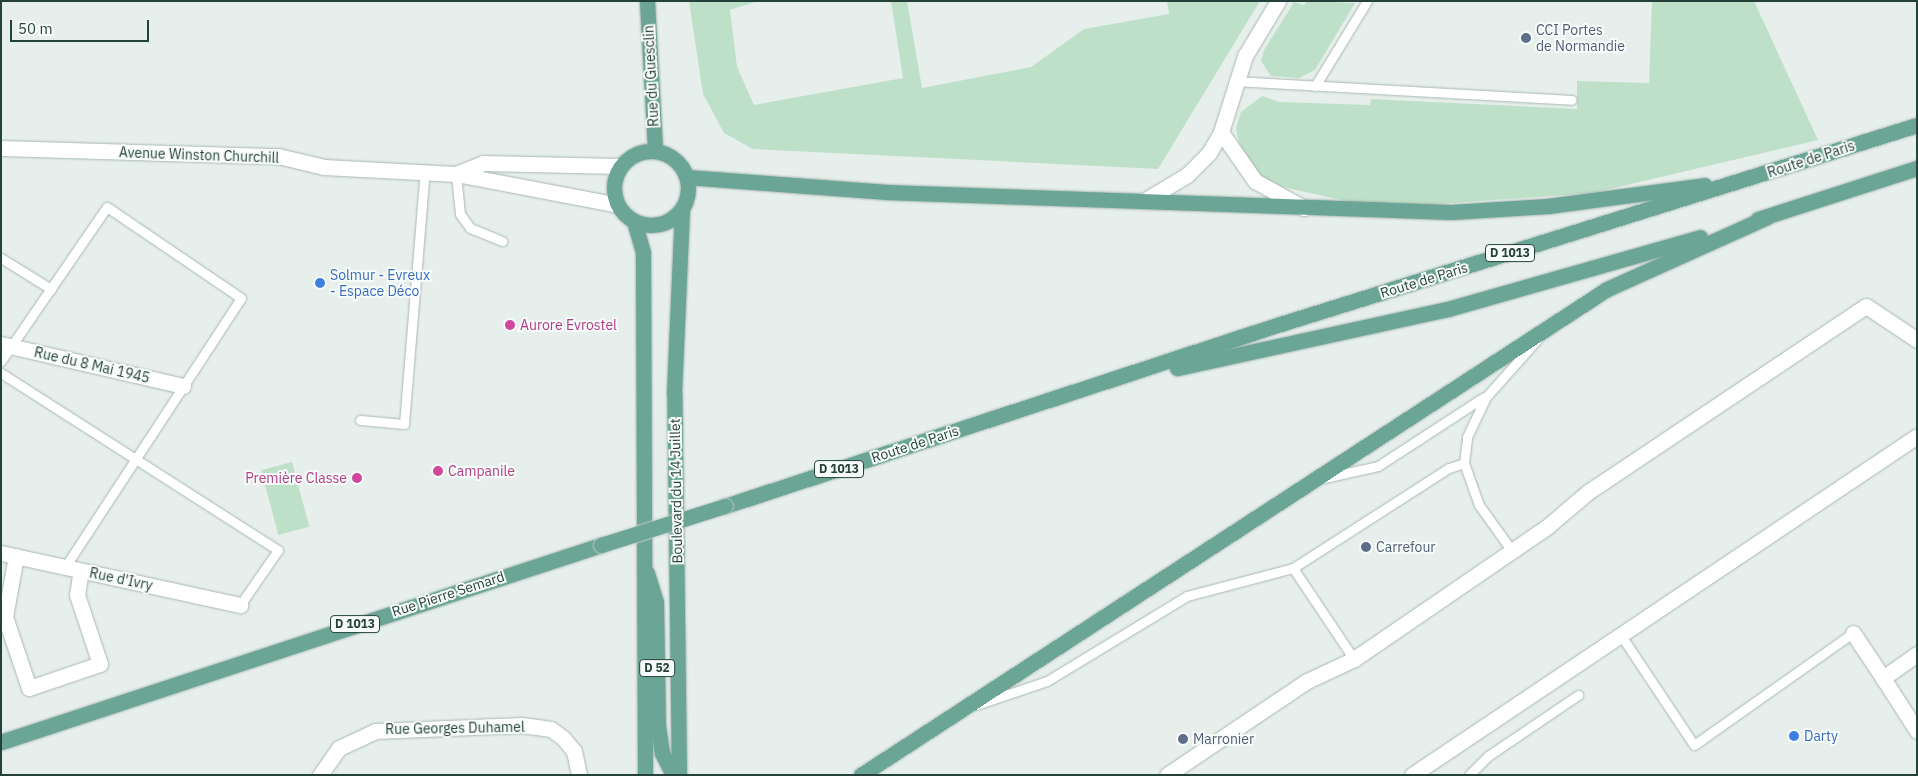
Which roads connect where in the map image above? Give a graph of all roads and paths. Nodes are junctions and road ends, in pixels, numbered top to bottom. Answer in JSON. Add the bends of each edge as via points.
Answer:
{"nodes":[{"id":1,"x":647,"y":1,"type":"edge"},
{"id":2,"x":1278,"y":1,"type":"edge"},
{"id":3,"x":1366,"y":1,"type":"edge"},
{"id":4,"x":1233,"y":81,"type":"junction"},
{"id":5,"x":1315,"y":86,"type":"junction"},
{"id":6,"x":1571,"y":100,"type":"dead end"},
{"id":7,"x":1917,"y":125,"type":"edge"},
{"id":8,"x":1221,"y":132,"type":"junction"},
{"id":9,"x":1,"y":148,"type":"edge"},
{"id":10,"x":655,"y":150,"type":"junction"},
{"id":11,"x":620,"y":166,"type":"junction"},
{"id":12,"x":1917,"y":168,"type":"edge"},
{"id":13,"x":425,"y":172,"type":"junction"},
{"id":14,"x":456,"y":174,"type":"junction"},
{"id":15,"x":687,"y":177,"type":"junction"},
{"id":16,"x":1746,"y":180,"type":"junction"},
{"id":17,"x":1144,"y":201,"type":"junction"},
{"id":18,"x":618,"y":205,"type":"junction"},
{"id":19,"x":682,"y":208,"type":"junction"},
{"id":20,"x":1308,"y":210,"type":"junction"},
{"id":21,"x":1767,"y":217,"type":"junction"},
{"id":22,"x":634,"y":221,"type":"junction"},
{"id":23,"x":502,"y":241,"type":"dead end"},
{"id":24,"x":1,"y":258,"type":"edge"},
{"id":25,"x":51,"y":289,"type":"junction"},
{"id":26,"x":1551,"y":325,"type":"junction"},
{"id":27,"x":1917,"y":340,"type":"edge"},
{"id":28,"x":6,"y":346,"type":"edge"},
{"id":29,"x":1,"y":361,"type":"edge"},
{"id":30,"x":1,"y":373,"type":"edge"},
{"id":31,"x":1105,"y":383,"type":"junction"},
{"id":32,"x":183,"y":386,"type":"junction"},
{"id":33,"x":1486,"y":397,"type":"junction"},
{"id":34,"x":360,"y":420,"type":"dead end"},
{"id":35,"x":1917,"y":436,"type":"edge"},
{"id":36,"x":137,"y":457,"type":"junction"},
{"id":37,"x":1464,"y":463,"type":"junction"},
{"id":38,"x":1314,"y":480,"type":"junction"},
{"id":39,"x":725,"y":506,"type":"joint"},
{"id":40,"x":1512,"y":551,"type":"junction"},
{"id":41,"x":1,"y":553,"type":"edge"},
{"id":42,"x":16,"y":556,"type":"junction"},
{"id":43,"x":642,"y":560,"type":"junction"},
{"id":44,"x":65,"y":567,"type":"junction"},
{"id":45,"x":1293,"y":568,"type":"junction"},
{"id":46,"x":81,"y":571,"type":"junction"},
{"id":47,"x":240,"y":605,"type":"joint"},
{"id":48,"x":1853,"y":633,"type":"joint"},
{"id":49,"x":1620,"y":634,"type":"junction"},
{"id":50,"x":1917,"y":654,"type":"edge"},
{"id":51,"x":1354,"y":659,"type":"junction"},
{"id":52,"x":1883,"y":678,"type":"junction"},
{"id":53,"x":1578,"y":695,"type":"dead end"},
{"id":54,"x":960,"y":710,"type":"junction"},
{"id":55,"x":1917,"y":731,"type":"edge"},
{"id":56,"x":1,"y":742,"type":"edge"},
{"id":57,"x":320,"y":775,"type":"edge"},
{"id":58,"x":579,"y":775,"type":"edge"},
{"id":59,"x":645,"y":775,"type":"edge"},
{"id":60,"x":673,"y":775,"type":"edge"},
{"id":61,"x":680,"y":775,"type":"edge"},
{"id":62,"x":861,"y":775,"type":"edge"},
{"id":63,"x":1167,"y":775,"type":"edge"},
{"id":64,"x":1412,"y":775,"type":"edge"},
{"id":65,"x":1469,"y":775,"type":"edge"}],
"edges":[{"from":1,"to":10,"type":"main road","name":"Rue du Guesclin"},
{"from":2,"to":4,"type":"street"},
{"from":3,"to":5,"type":"lane"},
{"from":4,"to":5,"type":"lane"},
{"from":4,"to":8,"type":"street"},
{"from":5,"to":6,"type":"lane"},
{"from":7,"to":16,"type":"main road","name":"Route de Paris","number":"D 1013"},
{"from":8,"to":17,"type":"street","via":[[1188,175]]},
{"from":8,"to":20,"type":"street","via":[[1255,181]]},
{"from":9,"to":13,"type":"street","name":"Avenue Winston Churchill","via":[[278,156],[324,167]]},
{"from":10,"to":11,"type":"main road","via":[[635,153]]},
{"from":10,"to":15,"type":"main road","via":[[675,159]]},
{"from":11,"to":14,"type":"street","via":[[483,162]]},
{"from":11,"to":18,"type":"main road","via":[[613,185]]},
{"from":12,"to":21,"type":"main road","name":"Route de Paris","number":"D 1013"},
{"from":13,"to":14,"type":"street","name":"Avenue Winston Churchill"},
{"from":13,"to":34,"type":"lane","via":[[404,424]]},
{"from":14,"to":18,"type":"street","name":"Avenue Winston Churchill"},
{"from":14,"to":23,"type":"lane","via":[[460,214],[470,228]]},
{"from":15,"to":17,"type":"main road","via":[[886,192]]},
{"from":15,"to":19,"type":"main road"},
{"from":16,"to":20,"type":"main road","via":[[1500,210]]},
{"from":16,"to":31,"type":"main road","name":"Route de Paris","number":"D 1013"},
{"from":17,"to":20,"type":"main road"},
{"from":18,"to":22,"type":"main road"},
{"from":19,"to":22,"type":"main road","via":[[666,222]]},
{"from":19,"to":61,"type":"main road","name":"Boulevard du 14 Juillet","via":[[674,394]]},
{"from":21,"to":26,"type":"main road","via":[[1607,289]]},
{"from":21,"to":31,"type":"main road","name":"Route de Paris","number":"D 1013","via":[[1448,309]]},
{"from":22,"to":43,"type":"main road","via":[[643,252]]},
{"from":24,"to":25,"type":"lane"},
{"from":25,"to":28,"type":"lane"},
{"from":25,"to":32,"type":"lane","via":[[107,207],[241,298]]},
{"from":26,"to":33,"type":"lane"},
{"from":26,"to":38,"type":"main road"},
{"from":27,"to":40,"type":"street","via":[[1866,306],[1588,492]]},
{"from":28,"to":29,"type":"lane"},
{"from":28,"to":32,"type":"street","name":"Rue du 8 Mai 1945"},
{"from":30,"to":36,"type":"lane"},
{"from":31,"to":39,"type":"main road","name":"Route de Paris","number":"D 1013"},
{"from":32,"to":36,"type":"lane"},
{"from":33,"to":37,"type":"lane","via":[[1467,437]]},
{"from":33,"to":38,"type":"lane","via":[[1378,466]]},
{"from":35,"to":49,"type":"street"},
{"from":36,"to":44,"type":"lane"},
{"from":36,"to":47,"type":"lane","via":[[278,550]]},
{"from":37,"to":40,"type":"lane","via":[[1479,505]]},
{"from":37,"to":45,"type":"lane","via":[[1449,468]]},
{"from":38,"to":54,"type":"main road"},
{"from":39,"to":56,"type":"main road","name":"Rue Pierre Semard","number":"D 1013","bridge":true},
{"from":40,"to":51,"type":"street"},
{"from":41,"to":42,"type":"street","name":"Rue d'Ivry"},
{"from":42,"to":44,"type":"street","name":"Rue d'Ivry"},
{"from":42,"to":46,"type":"street","via":[[5,616],[29,688],[100,664],[77,595]]},
{"from":43,"to":59,"type":"main road"},
{"from":43,"to":60,"type":"main road","number":"D 52","via":[[656,602],[661,744]]},
{"from":44,"to":46,"type":"street","name":"Rue d'Ivry"},
{"from":45,"to":51,"type":"lane"},
{"from":45,"to":54,"type":"lane","via":[[1187,596],[1047,682]]},
{"from":46,"to":47,"type":"street","name":"Rue d'Ivry"},
{"from":48,"to":49,"type":"lane","via":[[1694,745]]},
{"from":48,"to":52,"type":"street"},
{"from":49,"to":64,"type":"street"},
{"from":50,"to":52,"type":"street"},
{"from":51,"to":63,"type":"street","via":[[1307,681]]},
{"from":52,"to":55,"type":"street"},
{"from":53,"to":65,"type":"lane","via":[[1488,756]]},
{"from":54,"to":62,"type":"main road"},
{"from":57,"to":58,"type":"street","name":"Rue Georges Duhamel","via":[[340,748],[375,731],[522,725],[551,729],[563,738],[574,751]]}]}
